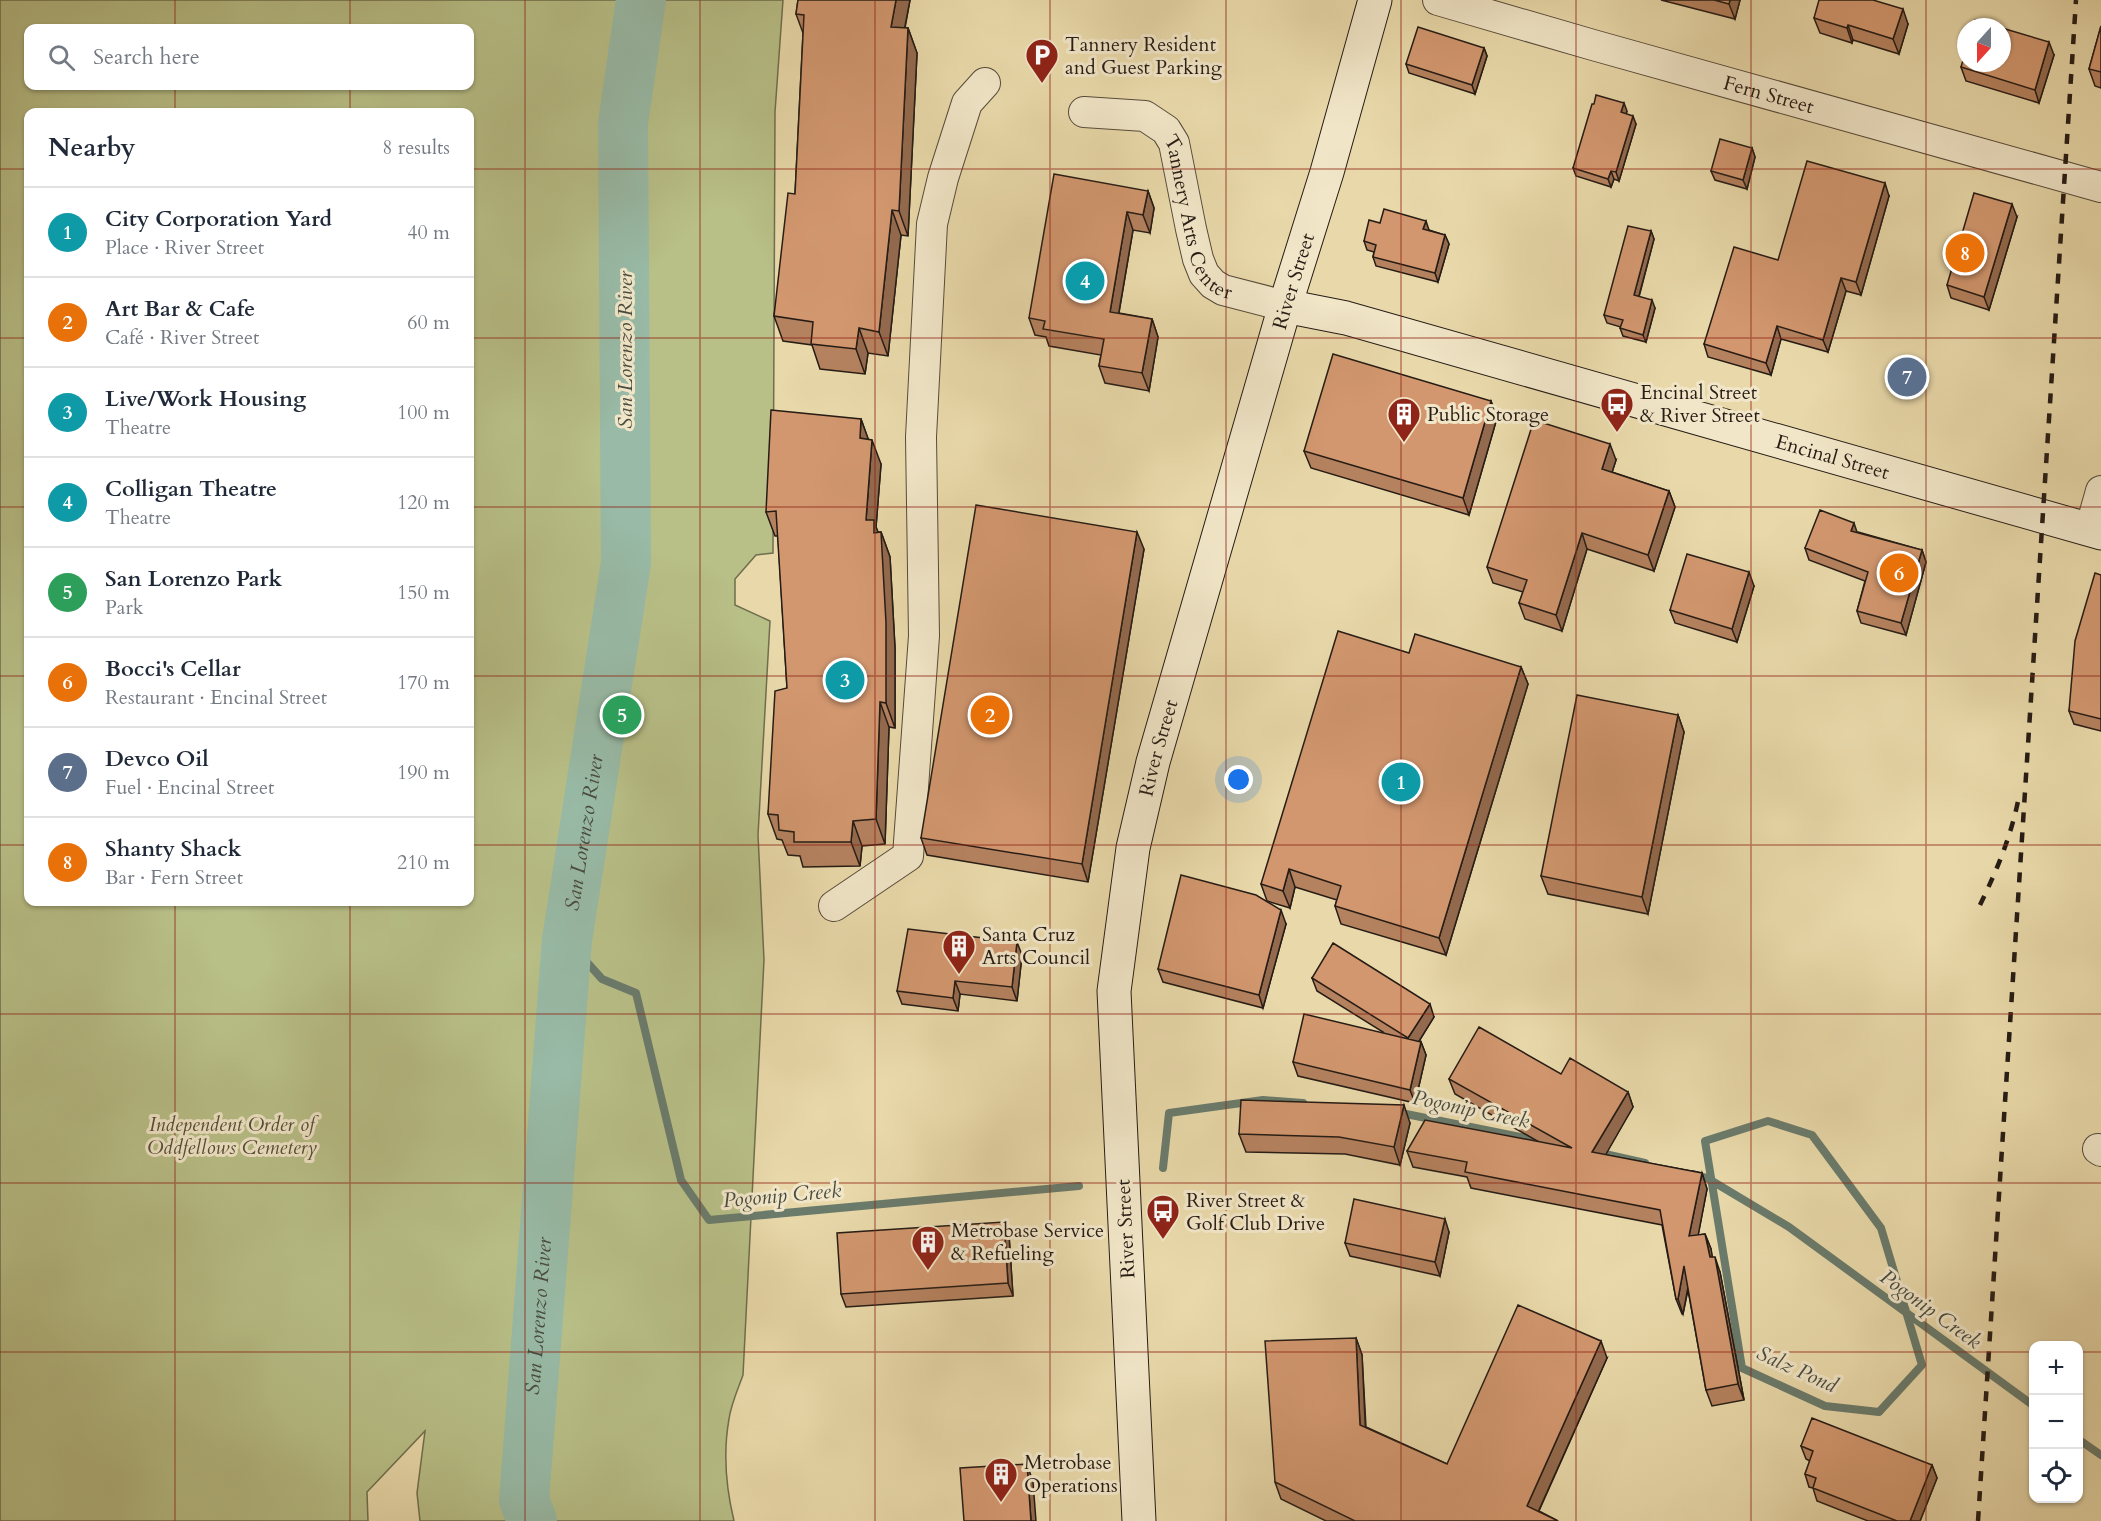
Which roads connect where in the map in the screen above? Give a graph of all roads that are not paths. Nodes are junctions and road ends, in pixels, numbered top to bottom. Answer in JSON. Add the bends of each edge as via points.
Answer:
{"nodes":[{"id":1,"x":1375,"y":0,"type":"edge"},
{"id":2,"x":1438,"y":0,"type":"edge"},
{"id":3,"x":985,"y":83,"type":"dead end"},
{"id":4,"x":1084,"y":112,"type":"dead end"},
{"id":5,"x":2101,"y":187,"type":"edge"},
{"id":6,"x":1286,"y":306,"type":"junction"},
{"id":7,"x":2101,"y":491,"type":"edge"},
{"id":8,"x":2095,"y":532,"type":"edge"},
{"id":9,"x":834,"y":906,"type":"dead end"},
{"id":10,"x":1139,"y":1521,"type":"edge"}],
"edges":[{"from":1,"to":6,"type":"main road","name":"River Street"},
{"from":2,"to":5,"type":"street","name":"Fern Street"},
{"from":3,"to":9,"type":"street","via":[[967,103],[932,224],[921,437],[924,636],[908,856]]},
{"from":4,"to":6,"type":"street","name":"Tannery Arts Center","via":[[1145,117],[1166,130],[1174,143],[1204,274],[1223,290]]},
{"from":6,"to":8,"type":"main road","name":"Encinal Street","via":[[1346,318]]},
{"from":6,"to":10,"type":"main road","name":"River Street","via":[[1153,762],[1133,848],[1114,991]]},
{"from":7,"to":8,"type":"street"}]}
